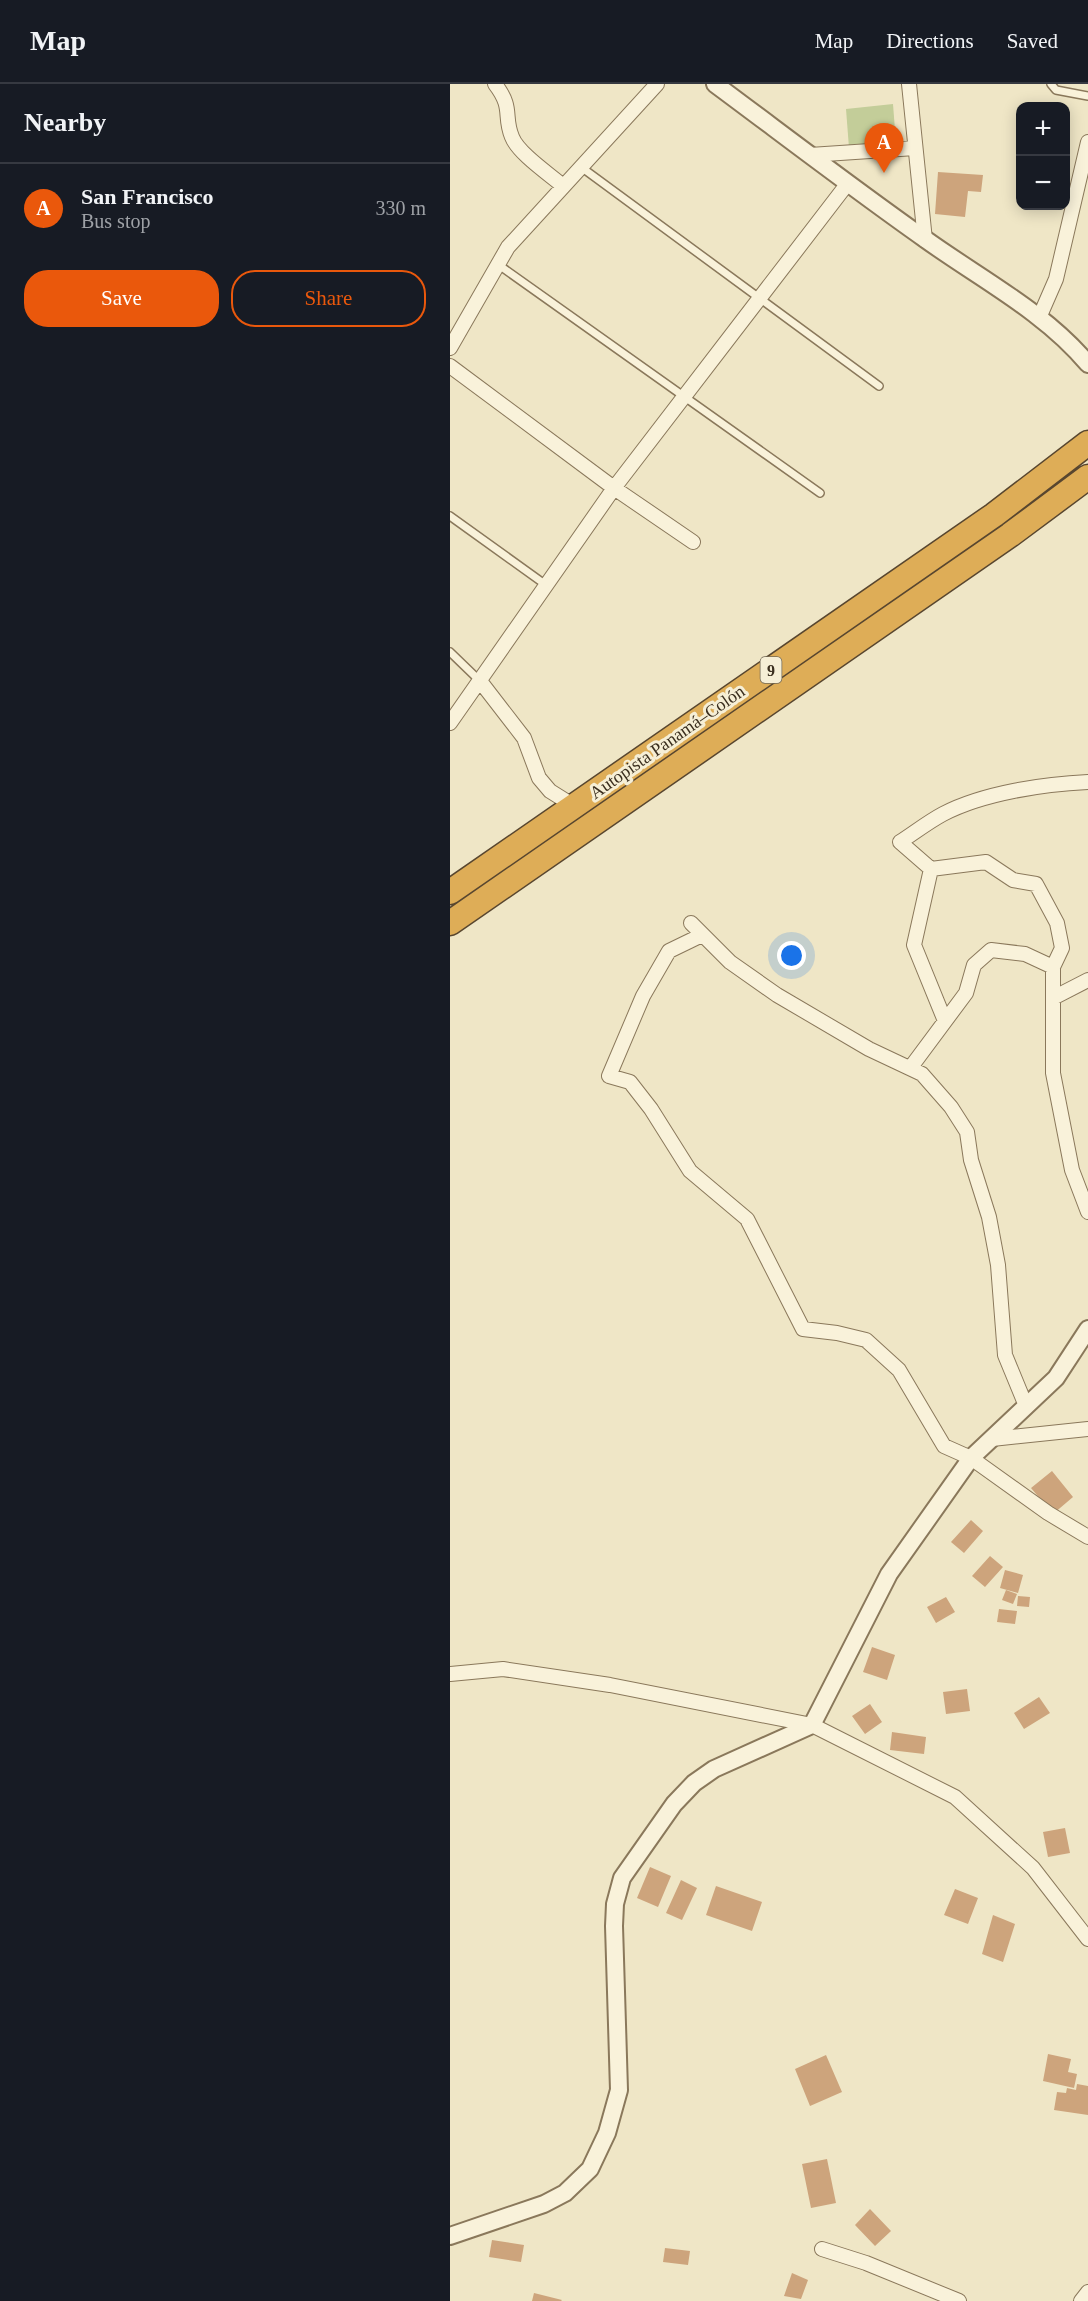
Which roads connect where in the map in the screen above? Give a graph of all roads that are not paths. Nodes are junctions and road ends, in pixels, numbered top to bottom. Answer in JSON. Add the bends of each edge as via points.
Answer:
{"nodes":[{"id":1,"x":495,"y":84,"type":"edge"},
{"id":2,"x":657,"y":84,"type":"edge"},
{"id":3,"x":715,"y":84,"type":"edge"},
{"id":4,"x":909,"y":84,"type":"edge"},
{"id":5,"x":1051,"y":84,"type":"edge"},
{"id":6,"x":1088,"y":96,"type":"edge"},
{"id":7,"x":1088,"y":142,"type":"edge"},
{"id":8,"x":915,"y":148,"type":"junction"},
{"id":9,"x":810,"y":155,"type":"junction"},
{"id":10,"x":581,"y":167,"type":"junction"},
{"id":11,"x":848,"y":183,"type":"junction"},
{"id":12,"x":563,"y":186,"type":"junction"},
{"id":13,"x":925,"y":240,"type":"junction"},
{"id":14,"x":496,"y":264,"type":"junction"},
{"id":15,"x":761,"y":300,"type":"junction"},
{"id":16,"x":1039,"y":318,"type":"junction"},
{"id":17,"x":450,"y":348,"type":"edge"},
{"id":18,"x":1088,"y":364,"type":"edge"},
{"id":19,"x":450,"y":366,"type":"edge"},
{"id":20,"x":879,"y":386,"type":"dead end"},
{"id":21,"x":684,"y":397,"type":"junction"},
{"id":22,"x":1088,"y":443,"type":"edge"},
{"id":23,"x":1088,"y":477,"type":"edge"},
{"id":24,"x":614,"y":488,"type":"junction"},
{"id":25,"x":820,"y":493,"type":"dead end"},
{"id":26,"x":450,"y":516,"type":"edge"},
{"id":27,"x":693,"y":542,"type":"dead end"},
{"id":28,"x":546,"y":585,"type":"junction"},
{"id":29,"x":450,"y":652,"type":"edge"},
{"id":30,"x":480,"y":681,"type":"junction"},
{"id":31,"x":450,"y":723,"type":"edge"},
{"id":32,"x":1088,"y":782,"type":"edge"},
{"id":33,"x":574,"y":806,"type":"junction"},
{"id":34,"x":932,"y":869,"type":"junction"},
{"id":35,"x":450,"y":892,"type":"edge"},
{"id":36,"x":450,"y":923,"type":"edge"},
{"id":37,"x":691,"y":923,"type":"dead end"},
{"id":38,"x":702,"y":934,"type":"junction"},
{"id":39,"x":1053,"y":967,"type":"junction"},
{"id":40,"x":1088,"y":980,"type":"edge"},
{"id":41,"x":1053,"y":998,"type":"junction"},
{"id":42,"x":945,"y":1022,"type":"junction"},
{"id":43,"x":911,"y":1067,"type":"junction"},
{"id":44,"x":1088,"y":1212,"type":"edge"},
{"id":45,"x":1088,"y":1329,"type":"edge"},
{"id":46,"x":1026,"y":1406,"type":"junction"},
{"id":47,"x":1088,"y":1429,"type":"edge"},
{"id":48,"x":992,"y":1439,"type":"junction"},
{"id":49,"x":970,"y":1458,"type":"junction"},
{"id":50,"x":1088,"y":1537,"type":"edge"},
{"id":51,"x":450,"y":1674,"type":"edge"},
{"id":52,"x":812,"y":1725,"type":"junction"},
{"id":53,"x":1088,"y":1939,"type":"edge"},
{"id":54,"x":450,"y":2236,"type":"edge"},
{"id":55,"x":822,"y":2249,"type":"dead end"},
{"id":56,"x":1088,"y":2292,"type":"edge"},
{"id":57,"x":959,"y":2301,"type":"edge"},
{"id":58,"x":1081,"y":2301,"type":"edge"}],
"edges":[{"from":1,"to":12,"type":"street","via":[[506,99],[510,135],[516,145]]},
{"from":2,"to":10,"type":"street"},
{"from":3,"to":9,"type":"street"},
{"from":4,"to":8,"type":"street"},
{"from":5,"to":6,"type":"lane","via":[[1056,90]]},
{"from":7,"to":16,"type":"street","via":[[1056,279]]},
{"from":8,"to":9,"type":"street"},
{"from":8,"to":13,"type":"street"},
{"from":9,"to":11,"type":"street"},
{"from":10,"to":12,"type":"street"},
{"from":10,"to":15,"type":"lane"},
{"from":11,"to":13,"type":"street"},
{"from":11,"to":15,"type":"street"},
{"from":12,"to":14,"type":"street"},
{"from":13,"to":16,"type":"street"},
{"from":14,"to":17,"type":"street"},
{"from":14,"to":21,"type":"lane"},
{"from":15,"to":20,"type":"lane"},
{"from":15,"to":21,"type":"street"},
{"from":16,"to":18,"type":"street"},
{"from":19,"to":24,"type":"street"},
{"from":21,"to":24,"type":"street"},
{"from":21,"to":25,"type":"lane"},
{"from":22,"to":33,"type":"highway","name":"Autopista Panamá–Colón","number":"9","via":[[994,515]]},
{"from":23,"to":36,"type":"highway","name":"Autopista Panamá–Colón","number":"9"},
{"from":24,"to":27,"type":"street"},
{"from":24,"to":28,"type":"street"},
{"from":26,"to":28,"type":"lane"},
{"from":28,"to":30,"type":"street"},
{"from":29,"to":30,"type":"lane"},
{"from":30,"to":31,"type":"street"},
{"from":30,"to":33,"type":"street","via":[[524,738],[539,778],[550,791]]},
{"from":32,"to":34,"type":"street","via":[[1058,783],[995,796],[944,813],[900,842]]},
{"from":33,"to":35,"type":"highway","name":"Autopista Panamá–Colón","number":"9"},
{"from":34,"to":39,"type":"street","via":[[986,862],[1013,880],[1036,884],[1057,923],[1062,948]]},
{"from":34,"to":42,"type":"street","via":[[914,945]]},
{"from":37,"to":38,"type":"street"},
{"from":38,"to":43,"type":"street","via":[[730,962],[777,995],[869,1049]]},
{"from":38,"to":49,"type":"street","via":[[669,951],[643,996],[609,1076],[630,1082],[690,1172],[747,1219],[803,1329],[867,1340],[899,1370],[944,1446]]},
{"from":39,"to":41,"type":"street"},
{"from":39,"to":42,"type":"street","via":[[1025,954],[991,950],[974,965],[966,993]]},
{"from":40,"to":41,"type":"street"},
{"from":41,"to":44,"type":"street","via":[[1053,1073],[1072,1170]]},
{"from":42,"to":43,"type":"street"},
{"from":43,"to":46,"type":"street","via":[[951,1107],[967,1132],[998,1265],[1005,1355]]},
{"from":45,"to":46,"type":"street","via":[[1056,1378]]},
{"from":46,"to":48,"type":"street"},
{"from":47,"to":48,"type":"street"},
{"from":48,"to":49,"type":"street"},
{"from":49,"to":50,"type":"street"},
{"from":49,"to":52,"type":"street","via":[[889,1574]]},
{"from":51,"to":52,"type":"street","via":[[503,1669],[527,1672]]},
{"from":52,"to":53,"type":"street","via":[[955,1797],[1033,1868]]},
{"from":52,"to":54,"type":"street","via":[[714,1769],[694,1783],[674,1804],[622,1878],[614,1926],[619,2090],[607,2133],[590,2169],[565,2193],[544,2204]]},
{"from":55,"to":57,"type":"street"},
{"from":56,"to":58,"type":"street"}]}
